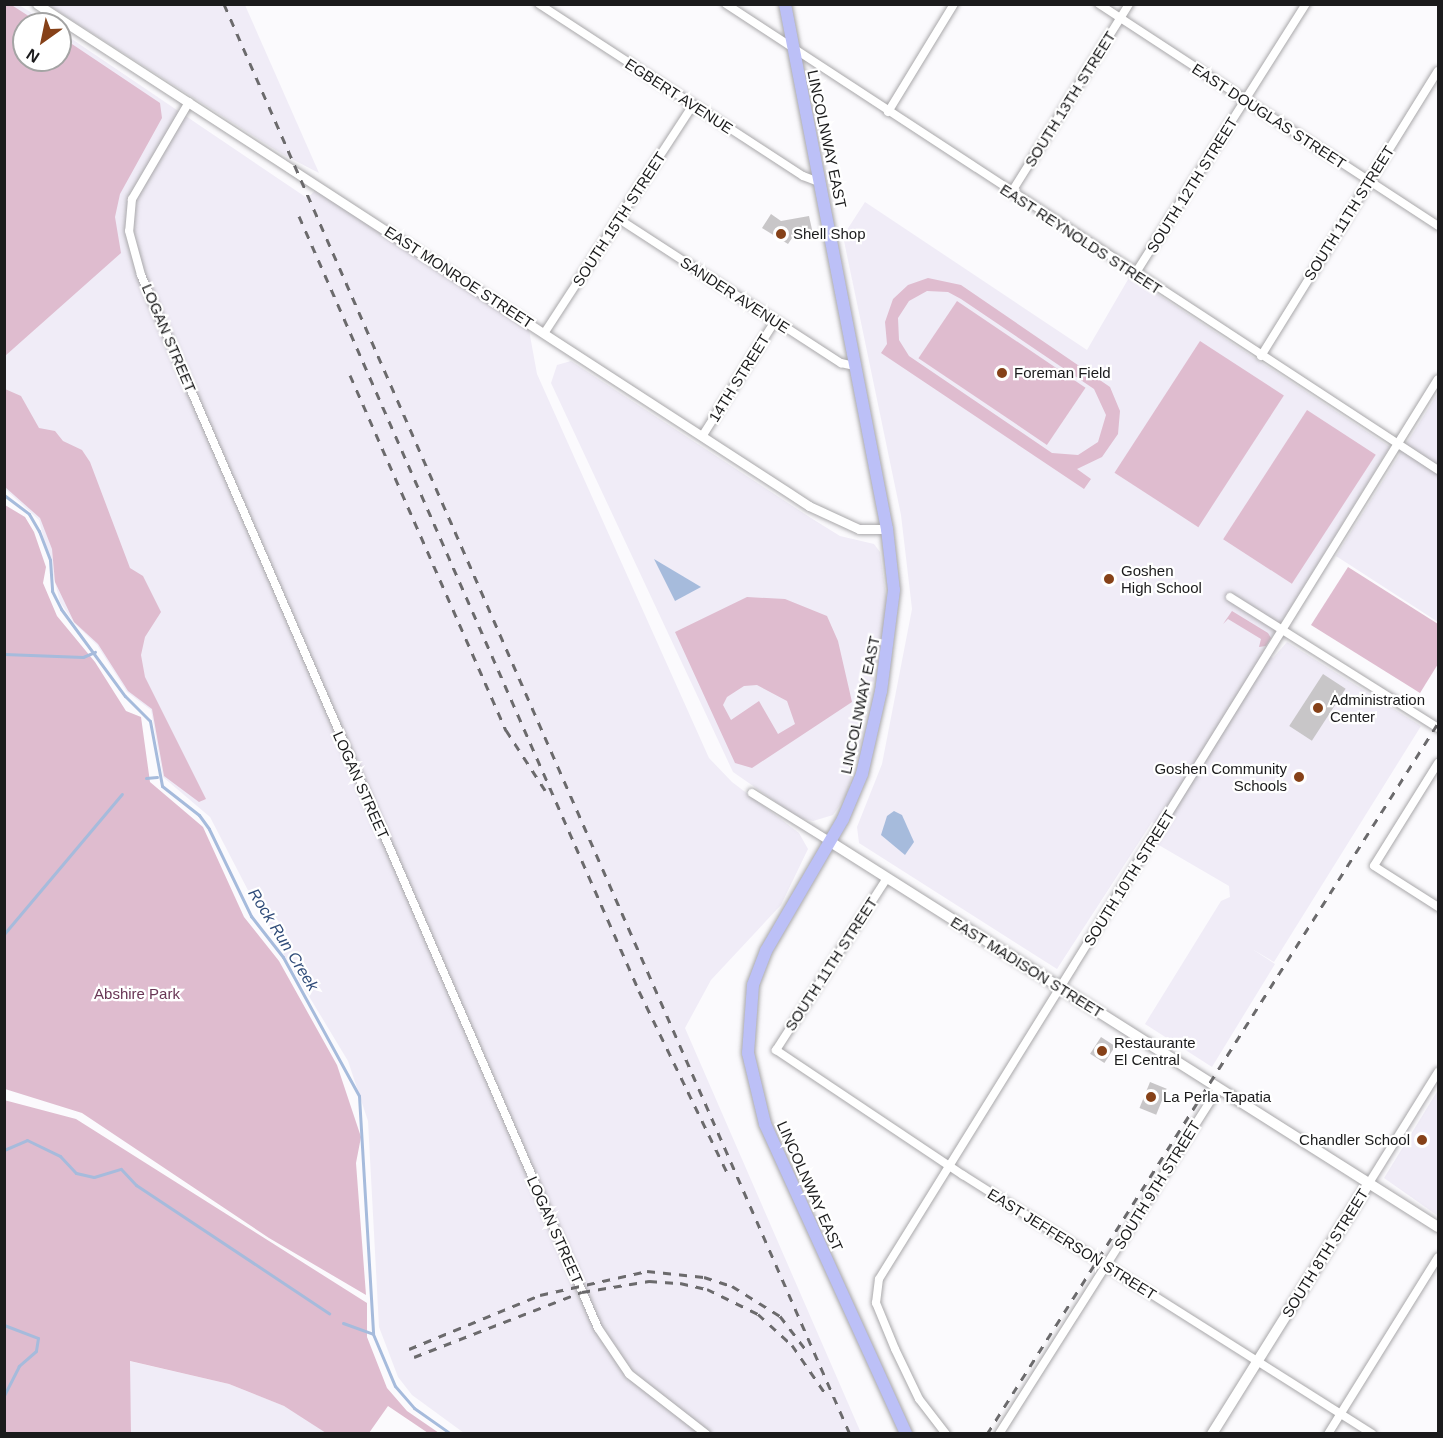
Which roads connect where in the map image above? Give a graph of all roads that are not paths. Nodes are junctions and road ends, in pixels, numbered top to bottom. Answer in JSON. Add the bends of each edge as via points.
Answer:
{"nodes":[{"id":1,"x":37,"y":4,"type":"edge"},
{"id":2,"x":539,"y":4,"type":"edge"},
{"id":3,"x":726,"y":4,"type":"edge"},
{"id":4,"x":785,"y":4,"type":"edge"},
{"id":5,"x":954,"y":4,"type":"edge"},
{"id":6,"x":1099,"y":4,"type":"edge"},
{"id":7,"x":1129,"y":4,"type":"edge"},
{"id":8,"x":1306,"y":4,"type":"edge"},
{"id":9,"x":1120,"y":18,"type":"junction"},
{"id":10,"x":792,"y":48,"type":"junction"},
{"id":11,"x":1438,"y":71,"type":"edge"},
{"id":12,"x":1245,"y":101,"type":"junction"},
{"id":13,"x":189,"y":102,"type":"junction"},
{"id":14,"x":693,"y":105,"type":"junction"},
{"id":15,"x":888,"y":112,"type":"junction"},
{"id":16,"x":1368,"y":181,"type":"junction"},
{"id":17,"x":821,"y":183,"type":"junction"},
{"id":18,"x":1011,"y":193,"type":"junction"},
{"id":19,"x":619,"y":219,"type":"junction"},
{"id":20,"x":1438,"y":226,"type":"edge"},
{"id":21,"x":1136,"y":274,"type":"junction"},
{"id":22,"x":775,"y":321,"type":"junction"},
{"id":23,"x":545,"y":333,"type":"junction"},
{"id":24,"x":1261,"y":356,"type":"junction"},
{"id":25,"x":854,"y":366,"type":"junction"},
{"id":26,"x":1438,"y":379,"type":"edge"},
{"id":27,"x":703,"y":435,"type":"junction"},
{"id":28,"x":1398,"y":444,"type":"junction"},
{"id":29,"x":1438,"y":470,"type":"edge"},
{"id":30,"x":887,"y":529,"type":"junction"},
{"id":31,"x":1230,"y":597,"type":"dead end"},
{"id":32,"x":1282,"y":630,"type":"junction"},
{"id":33,"x":1438,"y":728,"type":"edge"},
{"id":34,"x":1438,"y":763,"type":"edge"},
{"id":35,"x":752,"y":793,"type":"dead end"},
{"id":36,"x":829,"y":841,"type":"junction"},
{"id":37,"x":887,"y":878,"type":"junction"},
{"id":38,"x":1438,"y":907,"type":"edge"},
{"id":39,"x":1060,"y":988,"type":"junction"},
{"id":40,"x":776,"y":1050,"type":"joint"},
{"id":41,"x":1438,"y":1072,"type":"edge"},
{"id":42,"x":1219,"y":1088,"type":"junction"},
{"id":43,"x":950,"y":1165,"type":"junction"},
{"id":44,"x":1369,"y":1183,"type":"junction"},
{"id":45,"x":1438,"y":1227,"type":"edge"},
{"id":46,"x":1438,"y":1257,"type":"edge"},
{"id":47,"x":1106,"y":1265,"type":"junction"},
{"id":48,"x":1257,"y":1361,"type":"junction"},
{"id":49,"x":1341,"y":1414,"type":"junction"},
{"id":50,"x":706,"y":1434,"type":"edge"},
{"id":51,"x":906,"y":1434,"type":"edge"},
{"id":52,"x":946,"y":1434,"type":"edge"},
{"id":53,"x":999,"y":1434,"type":"edge"},
{"id":54,"x":1212,"y":1434,"type":"edge"},
{"id":55,"x":1328,"y":1434,"type":"edge"},
{"id":56,"x":1371,"y":1434,"type":"edge"}],
"edges":[{"from":1,"to":13,"type":"street","name":"EAST MONROE STREET"},
{"from":2,"to":14,"type":"street","name":"EGBERT AVENUE"},
{"from":3,"to":10,"type":"street","name":"EAST REYNOLDS STREET"},
{"from":4,"to":10,"type":"highway","name":"LINCOLNWAY EAST"},
{"from":5,"to":15,"type":"street"},
{"from":6,"to":9,"type":"street","name":"EAST DOUGLAS STREET"},
{"from":7,"to":9,"type":"street","name":"SOUTH 13TH STREET"},
{"from":8,"to":12,"type":"street","name":"SOUTH 12TH STREET"},
{"from":9,"to":12,"type":"street","name":"EAST DOUGLAS STREET"},
{"from":9,"to":18,"type":"street","name":"SOUTH 13TH STREET"},
{"from":10,"to":15,"type":"street","name":"EAST REYNOLDS STREET"},
{"from":10,"to":17,"type":"highway","name":"LINCOLNWAY EAST"},
{"from":11,"to":16,"type":"street","name":"SOUTH 11TH STREET"},
{"from":12,"to":16,"type":"street","name":"EAST DOUGLAS STREET"},
{"from":12,"to":21,"type":"street","name":"SOUTH 12TH STREET"},
{"from":13,"to":23,"type":"street","name":"EAST MONROE STREET"},
{"from":13,"to":50,"type":"street","name":"LOGAN STREET","via":[[132,199],[129,231],[141,274],[598,1328],[629,1374]]},
{"from":14,"to":17,"type":"street","name":"EGBERT AVENUE","via":[[803,176]]},
{"from":14,"to":19,"type":"street","name":"SOUTH 15TH STREET"},
{"from":15,"to":18,"type":"street","name":"EAST REYNOLDS STREET"},
{"from":16,"to":20,"type":"street","name":"EAST DOUGLAS STREET"},
{"from":16,"to":24,"type":"street","name":"SOUTH 11TH STREET"},
{"from":17,"to":25,"type":"highway","name":"LINCOLNWAY EAST"},
{"from":18,"to":21,"type":"street","name":"EAST REYNOLDS STREET"},
{"from":19,"to":22,"type":"street","name":"SANDER AVENUE"},
{"from":19,"to":23,"type":"street","name":"SOUTH 15TH STREET"},
{"from":21,"to":24,"type":"street","name":"EAST REYNOLDS STREET"},
{"from":22,"to":25,"type":"street","name":"SANDER AVENUE","via":[[841,363]]},
{"from":22,"to":27,"type":"street","name":"14TH STREET"},
{"from":23,"to":27,"type":"street","name":"EAST MONROE STREET"},
{"from":24,"to":28,"type":"street","name":"EAST REYNOLDS STREET"},
{"from":25,"to":30,"type":"highway","name":"LINCOLNWAY EAST"},
{"from":26,"to":28,"type":"street","name":"SOUTH 10TH STREET"},
{"from":27,"to":30,"type":"street","name":"EAST MONROE STREET","via":[[832,519],[859,529]]},
{"from":28,"to":29,"type":"street","name":"EAST REYNOLDS STREET"},
{"from":28,"to":32,"type":"street","name":"SOUTH 10TH STREET"},
{"from":30,"to":36,"type":"highway","name":"LINCOLNWAY EAST","via":[[894,590],[881,691],[857,788]]},
{"from":31,"to":32,"type":"street"},
{"from":32,"to":33,"type":"street"},
{"from":32,"to":39,"type":"street","name":"SOUTH 10TH STREET"},
{"from":34,"to":38,"type":"street","via":[[1374,866]]},
{"from":35,"to":36,"type":"street"},
{"from":36,"to":37,"type":"main road","name":"EAST MADISON STREET"},
{"from":36,"to":51,"type":"highway","name":"LINCOLNWAY EAST","via":[[775,930],[759,968],[748,1019],[750,1072],[765,1124]]},
{"from":37,"to":39,"type":"main road","name":"EAST MADISON STREET"},
{"from":37,"to":40,"type":"street","name":"SOUTH 11TH STREET"},
{"from":39,"to":42,"type":"main road","name":"EAST MADISON STREET"},
{"from":39,"to":43,"type":"street","name":"SOUTH 10TH STREET"},
{"from":40,"to":43,"type":"street","name":"EAST JEFFERSON STREET"},
{"from":41,"to":44,"type":"street","name":"SOUTH 8TH STREET"},
{"from":42,"to":44,"type":"main road","name":"EAST MADISON STREET"},
{"from":42,"to":47,"type":"street","name":"SOUTH 9TH STREET"},
{"from":43,"to":47,"type":"street","name":"EAST JEFFERSON STREET"},
{"from":43,"to":52,"type":"street","name":"SOUTH 10TH STREET","via":[[877,1285],[876,1303],[919,1399]]},
{"from":44,"to":45,"type":"main road","name":"EAST MADISON STREET"},
{"from":44,"to":48,"type":"main road","name":"SOUTH 8TH STREET"},
{"from":46,"to":49,"type":"street"},
{"from":47,"to":48,"type":"street","name":"EAST JEFFERSON STREET"},
{"from":47,"to":53,"type":"street","name":"SOUTH 9TH STREET"},
{"from":48,"to":49,"type":"street","name":"EAST JEFFERSON STREET"},
{"from":48,"to":54,"type":"main road","name":"SOUTH 8TH STREET"},
{"from":49,"to":55,"type":"street"},
{"from":49,"to":56,"type":"street","name":"EAST JEFFERSON STREET"}]}
